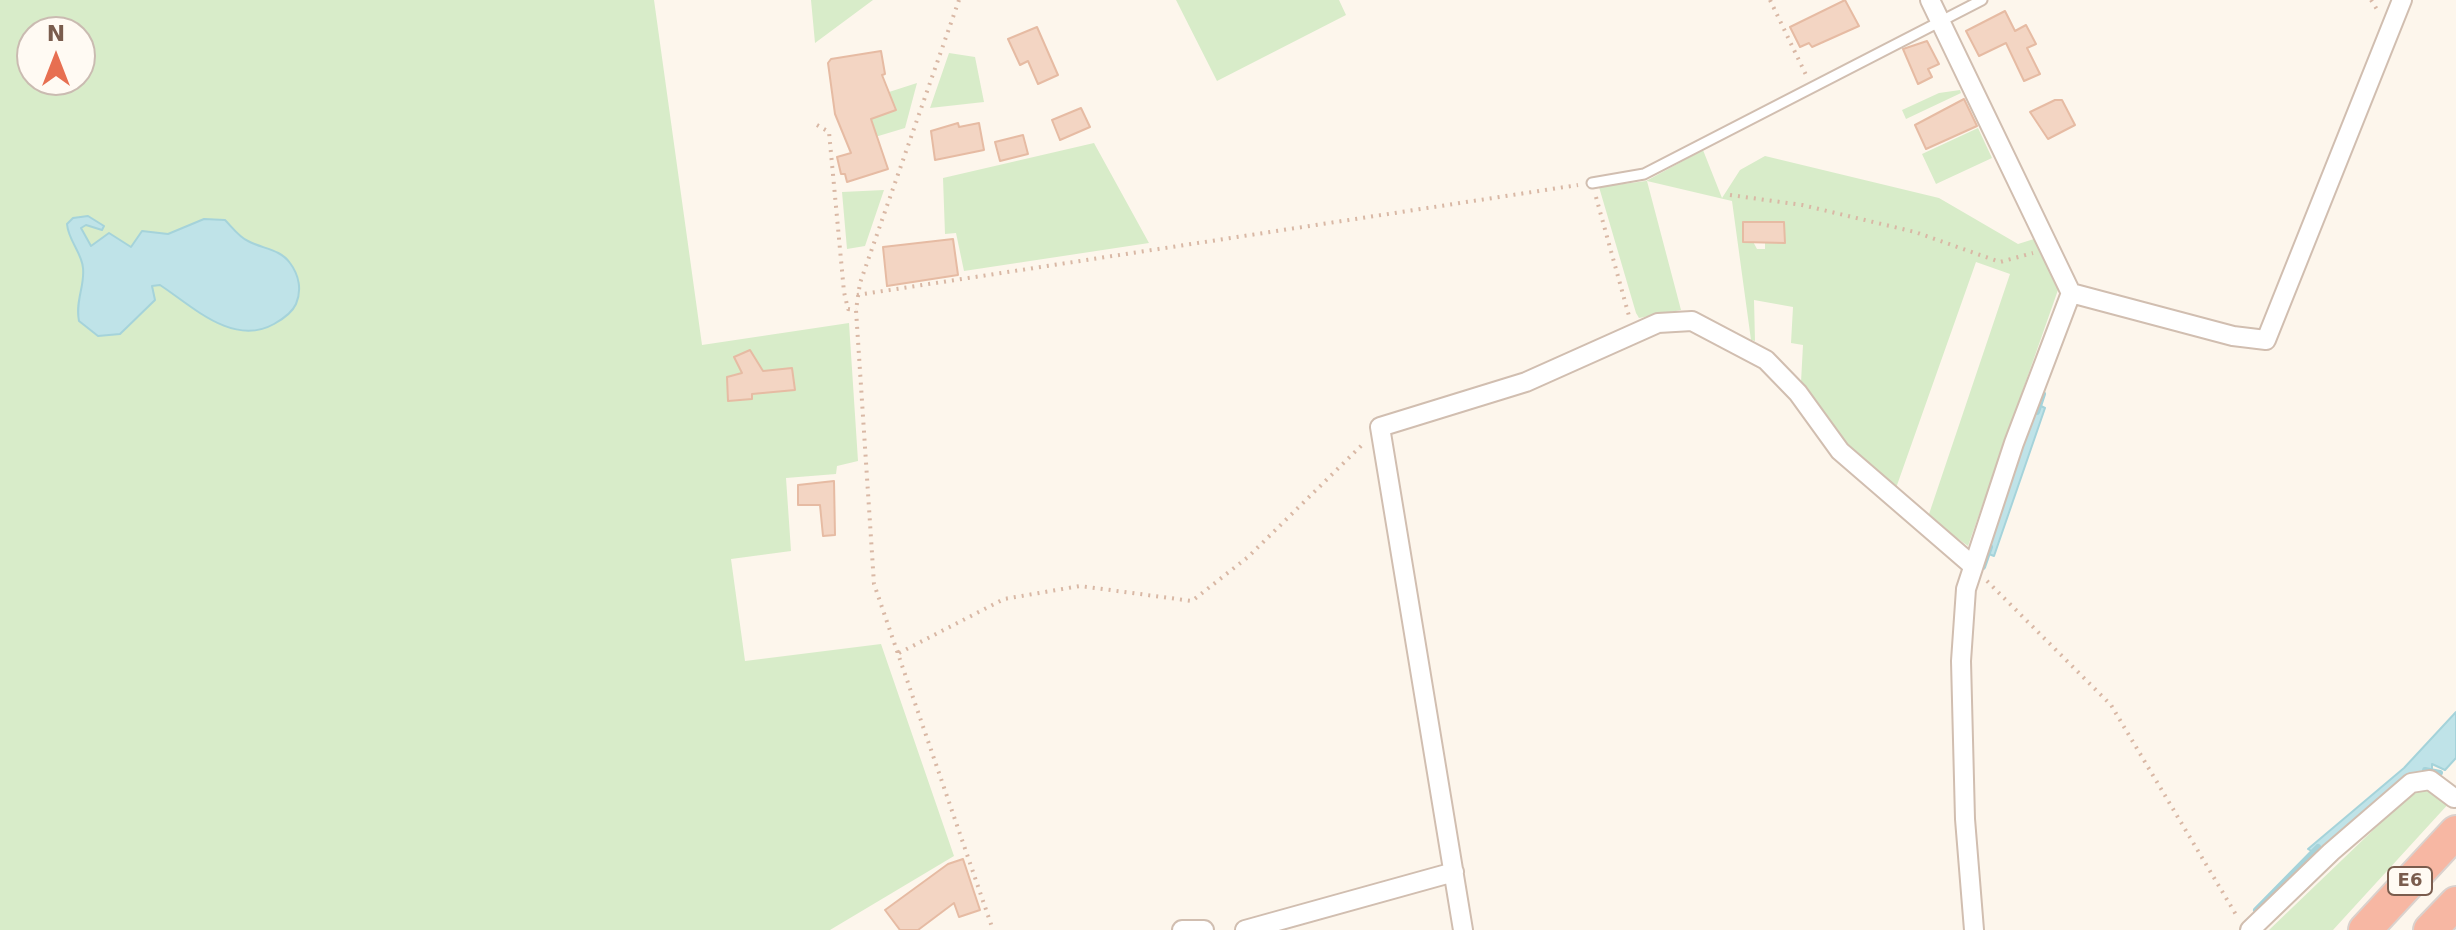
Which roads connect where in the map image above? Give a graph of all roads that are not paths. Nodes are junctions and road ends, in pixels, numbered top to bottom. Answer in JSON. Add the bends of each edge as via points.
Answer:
{"nodes":[{"id":1,"x":1930,"y":0,"type":"edge"},
{"id":2,"x":1982,"y":0,"type":"edge"},
{"id":3,"x":2402,"y":0,"type":"edge"},
{"id":4,"x":1940,"y":21,"type":"junction"},
{"id":5,"x":1592,"y":183,"type":"road end"},
{"id":6,"x":2071,"y":293,"type":"junction"},
{"id":7,"x":1972,"y":565,"type":"junction"},
{"id":8,"x":2454,"y":798,"type":"edge"},
{"id":9,"x":2456,"y":832,"type":"edge"},
{"id":10,"x":1454,"y":872,"type":"junction"},
{"id":11,"x":2456,"y":903,"type":"edge"},
{"id":12,"x":1182,"y":930,"type":"edge"},
{"id":13,"x":1204,"y":930,"type":"edge"},
{"id":14,"x":1245,"y":930,"type":"edge"},
{"id":15,"x":1463,"y":930,"type":"edge"},
{"id":16,"x":1974,"y":930,"type":"edge"},
{"id":17,"x":2248,"y":930,"type":"edge"},
{"id":18,"x":2365,"y":930,"type":"edge"},
{"id":19,"x":2430,"y":930,"type":"edge"}],
"edges":[{"from":1,"to":4,"type":"street"},
{"from":2,"to":4,"type":"lane"},
{"from":3,"to":6,"type":"street","via":[[2266,340]]},
{"from":4,"to":5,"type":"lane","via":[[1644,174]]},
{"from":4,"to":6,"type":"street"},
{"from":6,"to":7,"type":"street"},
{"from":7,"to":10,"type":"street","via":[[1840,451],[1798,393],[1766,360],[1692,321],[1658,323],[1526,382],[1380,427]]},
{"from":7,"to":16,"type":"street","via":[[1961,661]]},
{"from":8,"to":17,"type":"street","via":[[2430,780],[2411,783]]},
{"from":9,"to":18,"type":"highway","number":"E6"},
{"from":10,"to":14,"type":"street"},
{"from":10,"to":15,"type":"street"},
{"from":11,"to":19,"type":"highway","number":"E6"},
{"from":12,"to":13,"type":"street"}]}
